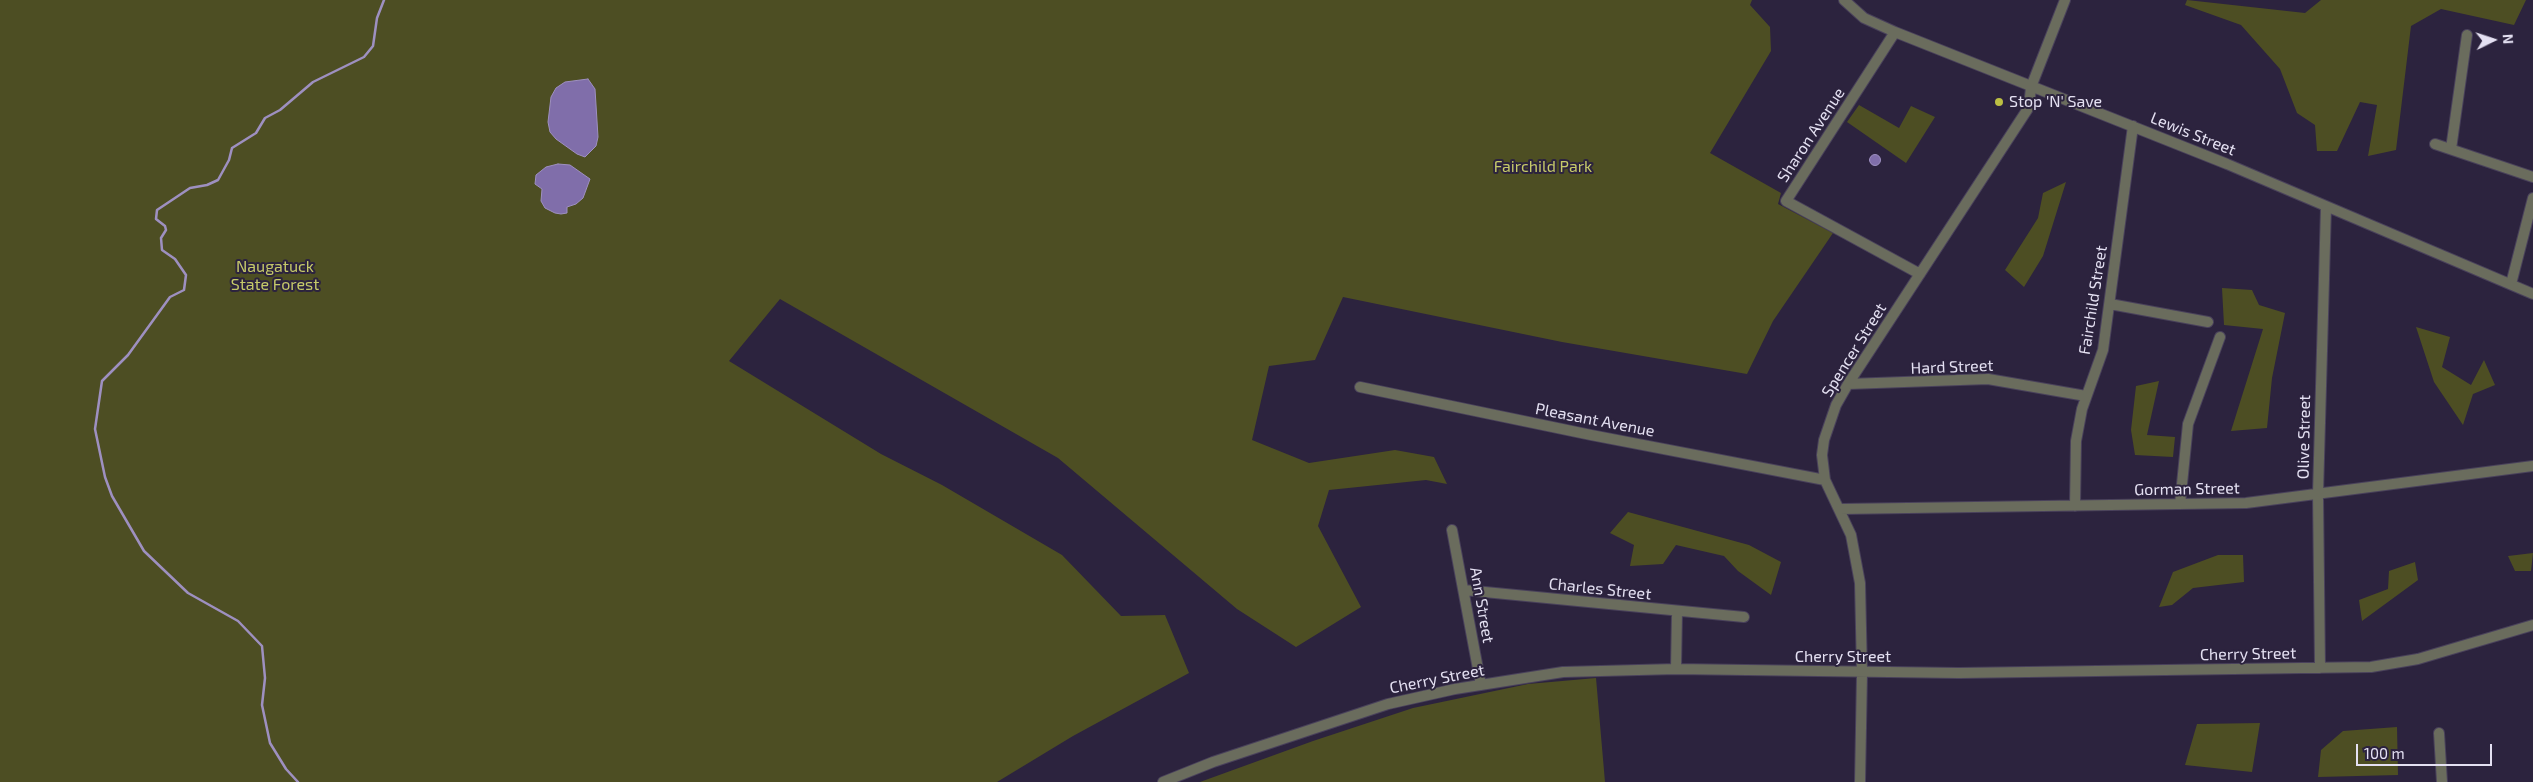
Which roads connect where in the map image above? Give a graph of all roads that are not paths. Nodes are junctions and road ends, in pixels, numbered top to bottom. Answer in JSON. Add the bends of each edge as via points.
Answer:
{"nodes":[{"id":1,"x":1844,"y":0,"type":"edge"},
{"id":2,"x":2065,"y":0,"type":"edge"},
{"id":3,"x":1895,"y":32,"type":"junction"},
{"id":4,"x":2467,"y":35,"type":"dead end"},
{"id":5,"x":2031,"y":87,"type":"junction"},
{"id":6,"x":2133,"y":126,"type":"junction"},
{"id":7,"x":2435,"y":144,"type":"dead end"},
{"id":8,"x":2451,"y":149,"type":"junction"},
{"id":9,"x":2533,"y":177,"type":"edge"},
{"id":10,"x":2533,"y":198,"type":"edge"},
{"id":11,"x":2326,"y":207,"type":"junction"},
{"id":12,"x":1920,"y":274,"type":"junction"},
{"id":13,"x":2511,"y":284,"type":"junction"},
{"id":14,"x":2533,"y":294,"type":"edge"},
{"id":15,"x":2110,"y":304,"type":"junction"},
{"id":16,"x":2208,"y":322,"type":"dead end"},
{"id":17,"x":2220,"y":337,"type":"dead end"},
{"id":18,"x":1848,"y":384,"type":"junction"},
{"id":19,"x":1360,"y":386,"type":"dead end"},
{"id":20,"x":2086,"y":396,"type":"junction"},
{"id":21,"x":2533,"y":466,"type":"edge"},
{"id":22,"x":1825,"y":480,"type":"junction"},
{"id":23,"x":2318,"y":494,"type":"junction"},
{"id":24,"x":2180,"y":504,"type":"junction"},
{"id":25,"x":2075,"y":506,"type":"junction"},
{"id":26,"x":1840,"y":509,"type":"junction"},
{"id":27,"x":1452,"y":530,"type":"dead end"},
{"id":28,"x":1464,"y":590,"type":"junction"},
{"id":29,"x":1677,"y":612,"type":"junction"},
{"id":30,"x":1744,"y":618,"type":"dead end"},
{"id":31,"x":2533,"y":625,"type":"edge"},
{"id":32,"x":2320,"y":668,"type":"junction"},
{"id":33,"x":1676,"y":669,"type":"junction"},
{"id":34,"x":1862,"y":672,"type":"junction"},
{"id":35,"x":1481,"y":685,"type":"junction"},
{"id":36,"x":2439,"y":733,"type":"dead end"},
{"id":37,"x":1163,"y":782,"type":"edge"},
{"id":38,"x":1860,"y":782,"type":"edge"},
{"id":39,"x":2442,"y":782,"type":"edge"}],
"edges":[{"from":1,"to":3,"type":"street","name":"Lewis Street","via":[[1864,18]]},
{"from":2,"to":5,"type":"street","name":"Spencer Street"},
{"from":3,"to":5,"type":"street","name":"Lewis Street"},
{"from":3,"to":12,"type":"street","name":"Sharon Avenue","via":[[1786,201]]},
{"from":4,"to":8,"type":"street"},
{"from":5,"to":6,"type":"street","name":"Lewis Street"},
{"from":5,"to":12,"type":"street","name":"Spencer Street","via":[[2029,107]]},
{"from":6,"to":11,"type":"street","name":"Lewis Street"},
{"from":6,"to":15,"type":"street","name":"Fairchild Street"},
{"from":7,"to":8,"type":"street"},
{"from":8,"to":9,"type":"street"},
{"from":10,"to":13,"type":"street"},
{"from":11,"to":13,"type":"street","name":"Lewis Street"},
{"from":11,"to":23,"type":"street","name":"Olive Street"},
{"from":12,"to":18,"type":"street","name":"Spencer Street"},
{"from":13,"to":14,"type":"street","name":"Lewis Street"},
{"from":15,"to":16,"type":"street"},
{"from":15,"to":20,"type":"street","name":"Fairchild Street","via":[[2103,350]]},
{"from":17,"to":24,"type":"street","via":[[2188,424]]},
{"from":18,"to":20,"type":"street","name":"Hard Street","via":[[1988,379]]},
{"from":18,"to":22,"type":"street","name":"Spencer Street","via":[[1836,405],[1824,440]]},
{"from":19,"to":22,"type":"street","name":"Pleasant Avenue"},
{"from":20,"to":25,"type":"street","name":"Fairchild Street","via":[[2076,441]]},
{"from":21,"to":23,"type":"street","name":"Gorman Street"},
{"from":22,"to":26,"type":"street","name":"Spencer Street"},
{"from":23,"to":24,"type":"street","name":"Gorman Street","via":[[2246,503]]},
{"from":23,"to":32,"type":"street","name":"Olive Street"},
{"from":24,"to":25,"type":"street","name":"Gorman Street"},
{"from":25,"to":26,"type":"street","name":"Gorman Street"},
{"from":26,"to":34,"type":"street","name":"Spencer Street","via":[[1851,535],[1860,583]]},
{"from":27,"to":28,"type":"street","name":"Ann Street"},
{"from":28,"to":29,"type":"street","name":"Charles Street"},
{"from":28,"to":35,"type":"street","name":"Ann Street"},
{"from":29,"to":30,"type":"street","name":"Charles Street"},
{"from":29,"to":33,"type":"street"},
{"from":31,"to":32,"type":"street","name":"Cherry Street","via":[[2403,663]]},
{"from":32,"to":34,"type":"street","name":"Cherry Street"},
{"from":33,"to":34,"type":"street","name":"Cherry Street"},
{"from":33,"to":35,"type":"street","name":"Cherry Street","via":[[1562,672]]},
{"from":34,"to":38,"type":"street","name":"Spencer Street"},
{"from":35,"to":37,"type":"street","name":"Cherry Street","via":[[1388,704]]},
{"from":36,"to":39,"type":"street"}]}
